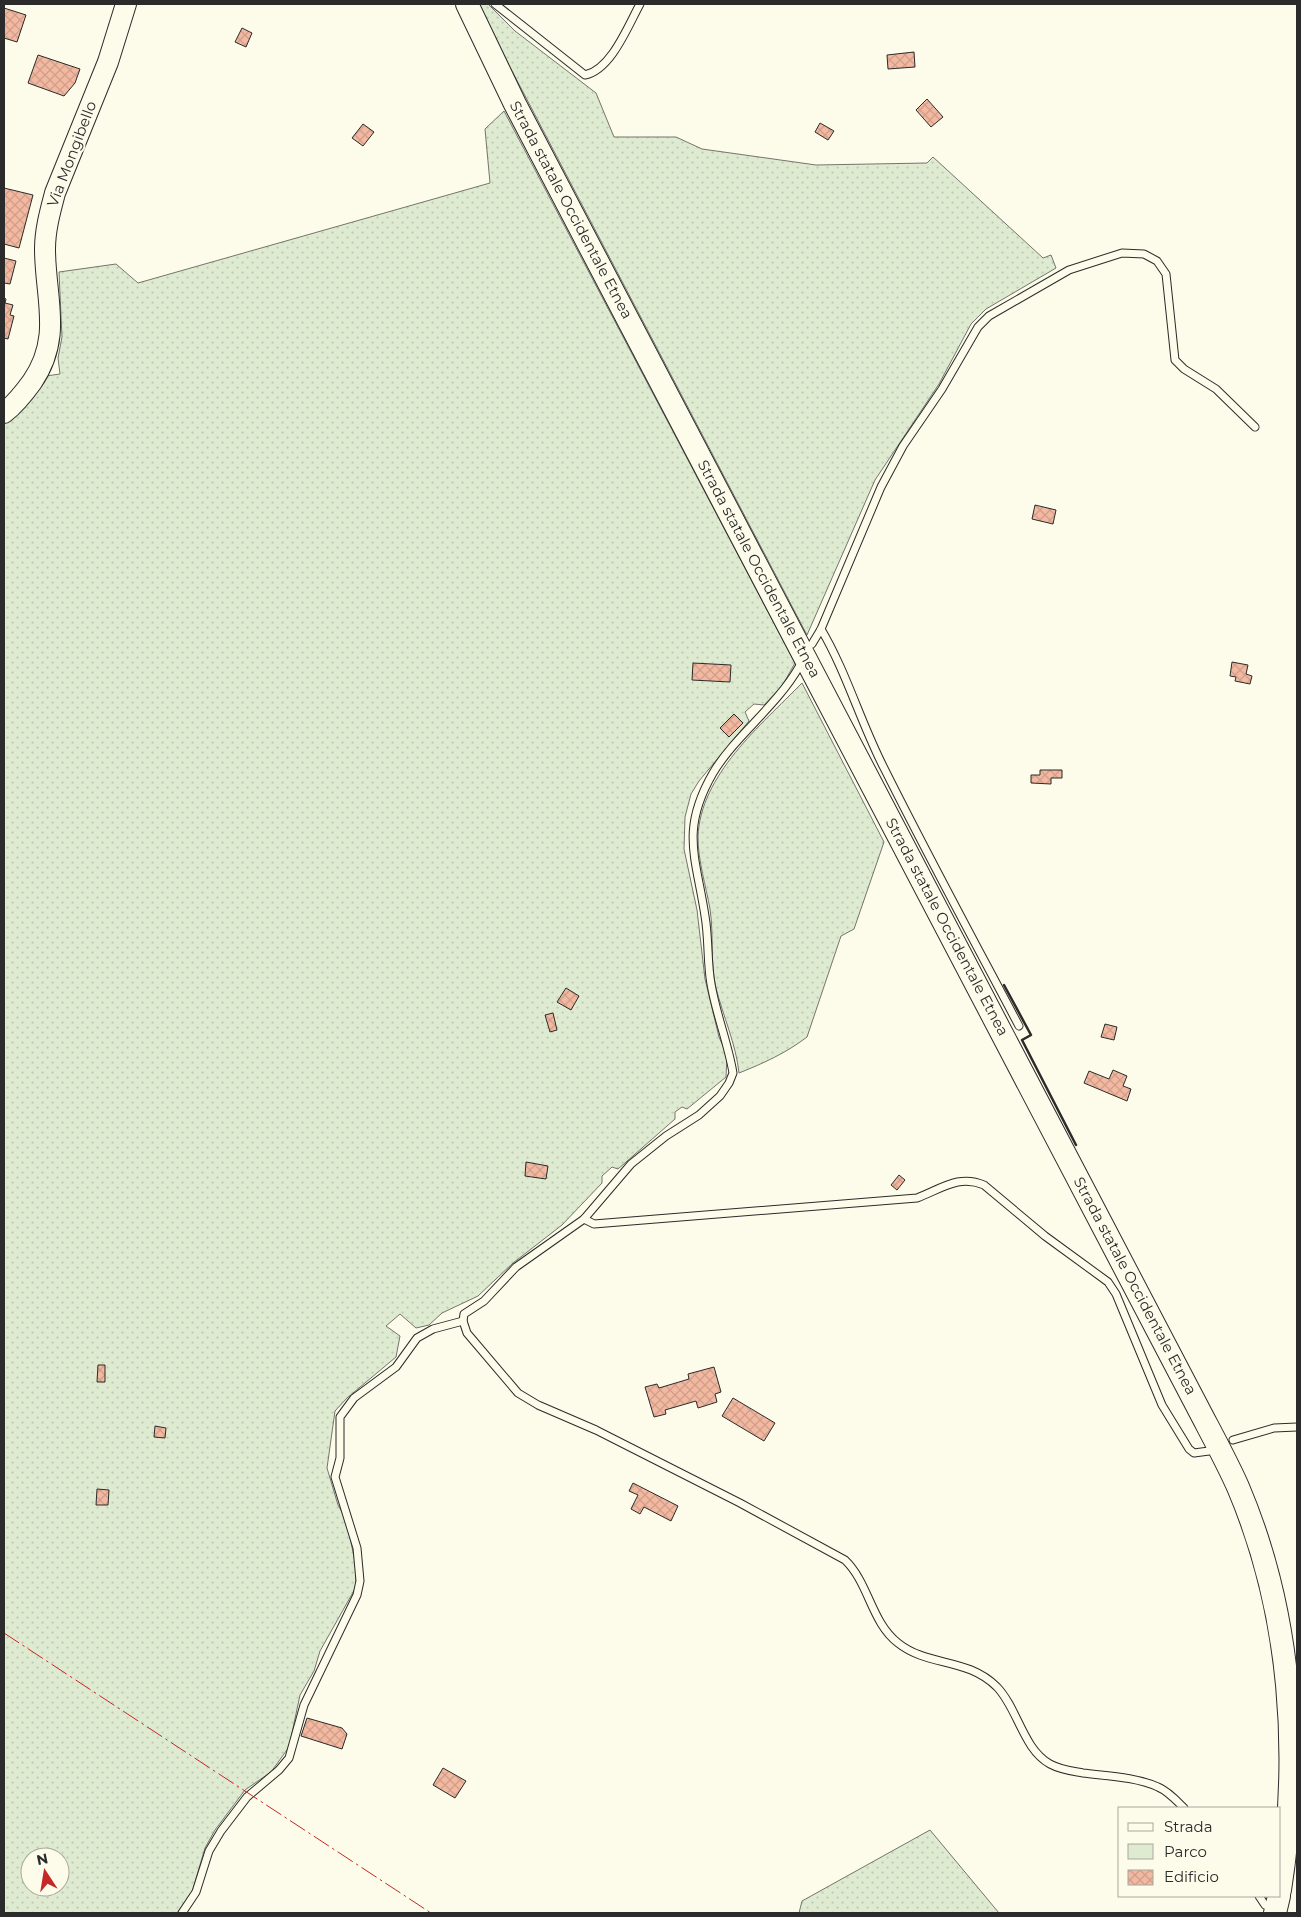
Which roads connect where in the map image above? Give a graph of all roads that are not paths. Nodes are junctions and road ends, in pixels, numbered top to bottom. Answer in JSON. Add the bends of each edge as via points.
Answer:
{"nodes":[{"id":1,"x":126,"y":4,"type":"edge"},
{"id":2,"x":467,"y":4,"type":"edge"},
{"id":3,"x":495,"y":4,"type":"edge"},
{"id":4,"x":640,"y":4,"type":"edge"},
{"id":5,"x":4,"y":413,"type":"edge"},
{"id":6,"x":1255,"y":427,"type":"dead end"},
{"id":7,"x":821,"y":629,"type":"junction"},
{"id":8,"x":812,"y":644,"type":"dead end"},
{"id":9,"x":799,"y":667,"type":"dead end"},
{"id":10,"x":1019,"y":1026,"type":"dead end"},
{"id":11,"x":584,"y":1219,"type":"junction"},
{"id":12,"x":463,"y":1321,"type":"junction"},
{"id":13,"x":1297,"y":1427,"type":"edge"},
{"id":14,"x":1233,"y":1440,"type":"dead end"},
{"id":15,"x":1209,"y":1451,"type":"dead end"},
{"id":16,"x":1183,"y":1807,"type":"edge"},
{"id":17,"x":1281,"y":1867,"type":"edge"},
{"id":18,"x":1261,"y":1897,"type":"edge"},
{"id":19,"x":1275,"y":1901,"type":"edge"},
{"id":20,"x":182,"y":1913,"type":"edge"}],
"edges":[{"from":1,"to":5,"type":"street","name":"Via Mongibello","via":[[108,62],[55,193],[49,216],[45,250],[50,311],[47,352],[32,382]]},
{"from":2,"to":17,"type":"main road","name":"Strada statale Occidentale Etnea","via":[[515,104],[1198,1406],[1238,1488],[1268,1577],[1284,1661],[1291,1730],[1291,1784]]},
{"from":3,"to":4,"type":"lane","via":[[585,75],[605,65]]},
{"from":6,"to":7,"type":"lane","via":[[1216,389],[1175,360],[1166,274],[1157,261],[1144,254],[1122,253],[1069,270],[989,316],[978,328],[903,446],[881,487]]},
{"from":7,"to":8,"type":"lane"},
{"from":7,"to":10,"type":"lane","via":[[838,658],[884,769]]},
{"from":9,"to":11,"type":"lane","via":[[789,684],[714,771],[694,812],[693,856],[708,936],[711,987],[733,1073],[720,1096],[631,1164]]},
{"from":11,"to":12,"type":"lane","via":[[516,1267],[484,1301],[464,1314]]},
{"from":11,"to":15,"type":"lane","via":[[594,1224],[917,1198],[960,1180],[974,1181],[984,1185],[1045,1236],[1108,1282],[1116,1294],[1162,1405],[1189,1449],[1194,1453]]},
{"from":12,"to":16,"type":"lane","via":[[467,1333],[518,1392],[538,1405],[596,1430],[731,1498],[845,1560],[853,1568],[880,1620],[895,1641],[917,1654],[967,1666],[985,1676],[998,1688],[1034,1749],[1046,1761],[1063,1769],[1159,1787]]},
{"from":12,"to":20,"type":"lane","via":[[433,1329],[417,1338],[396,1367],[354,1398],[340,1417],[341,1450],[335,1477],[357,1548],[360,1581],[357,1595],[304,1705],[289,1758],[280,1770],[247,1797],[221,1831],[209,1851],[196,1892]]},
{"from":13,"to":14,"type":"lane","via":[[1274,1428]]},
{"from":18,"to":19,"type":"lane"}]}
